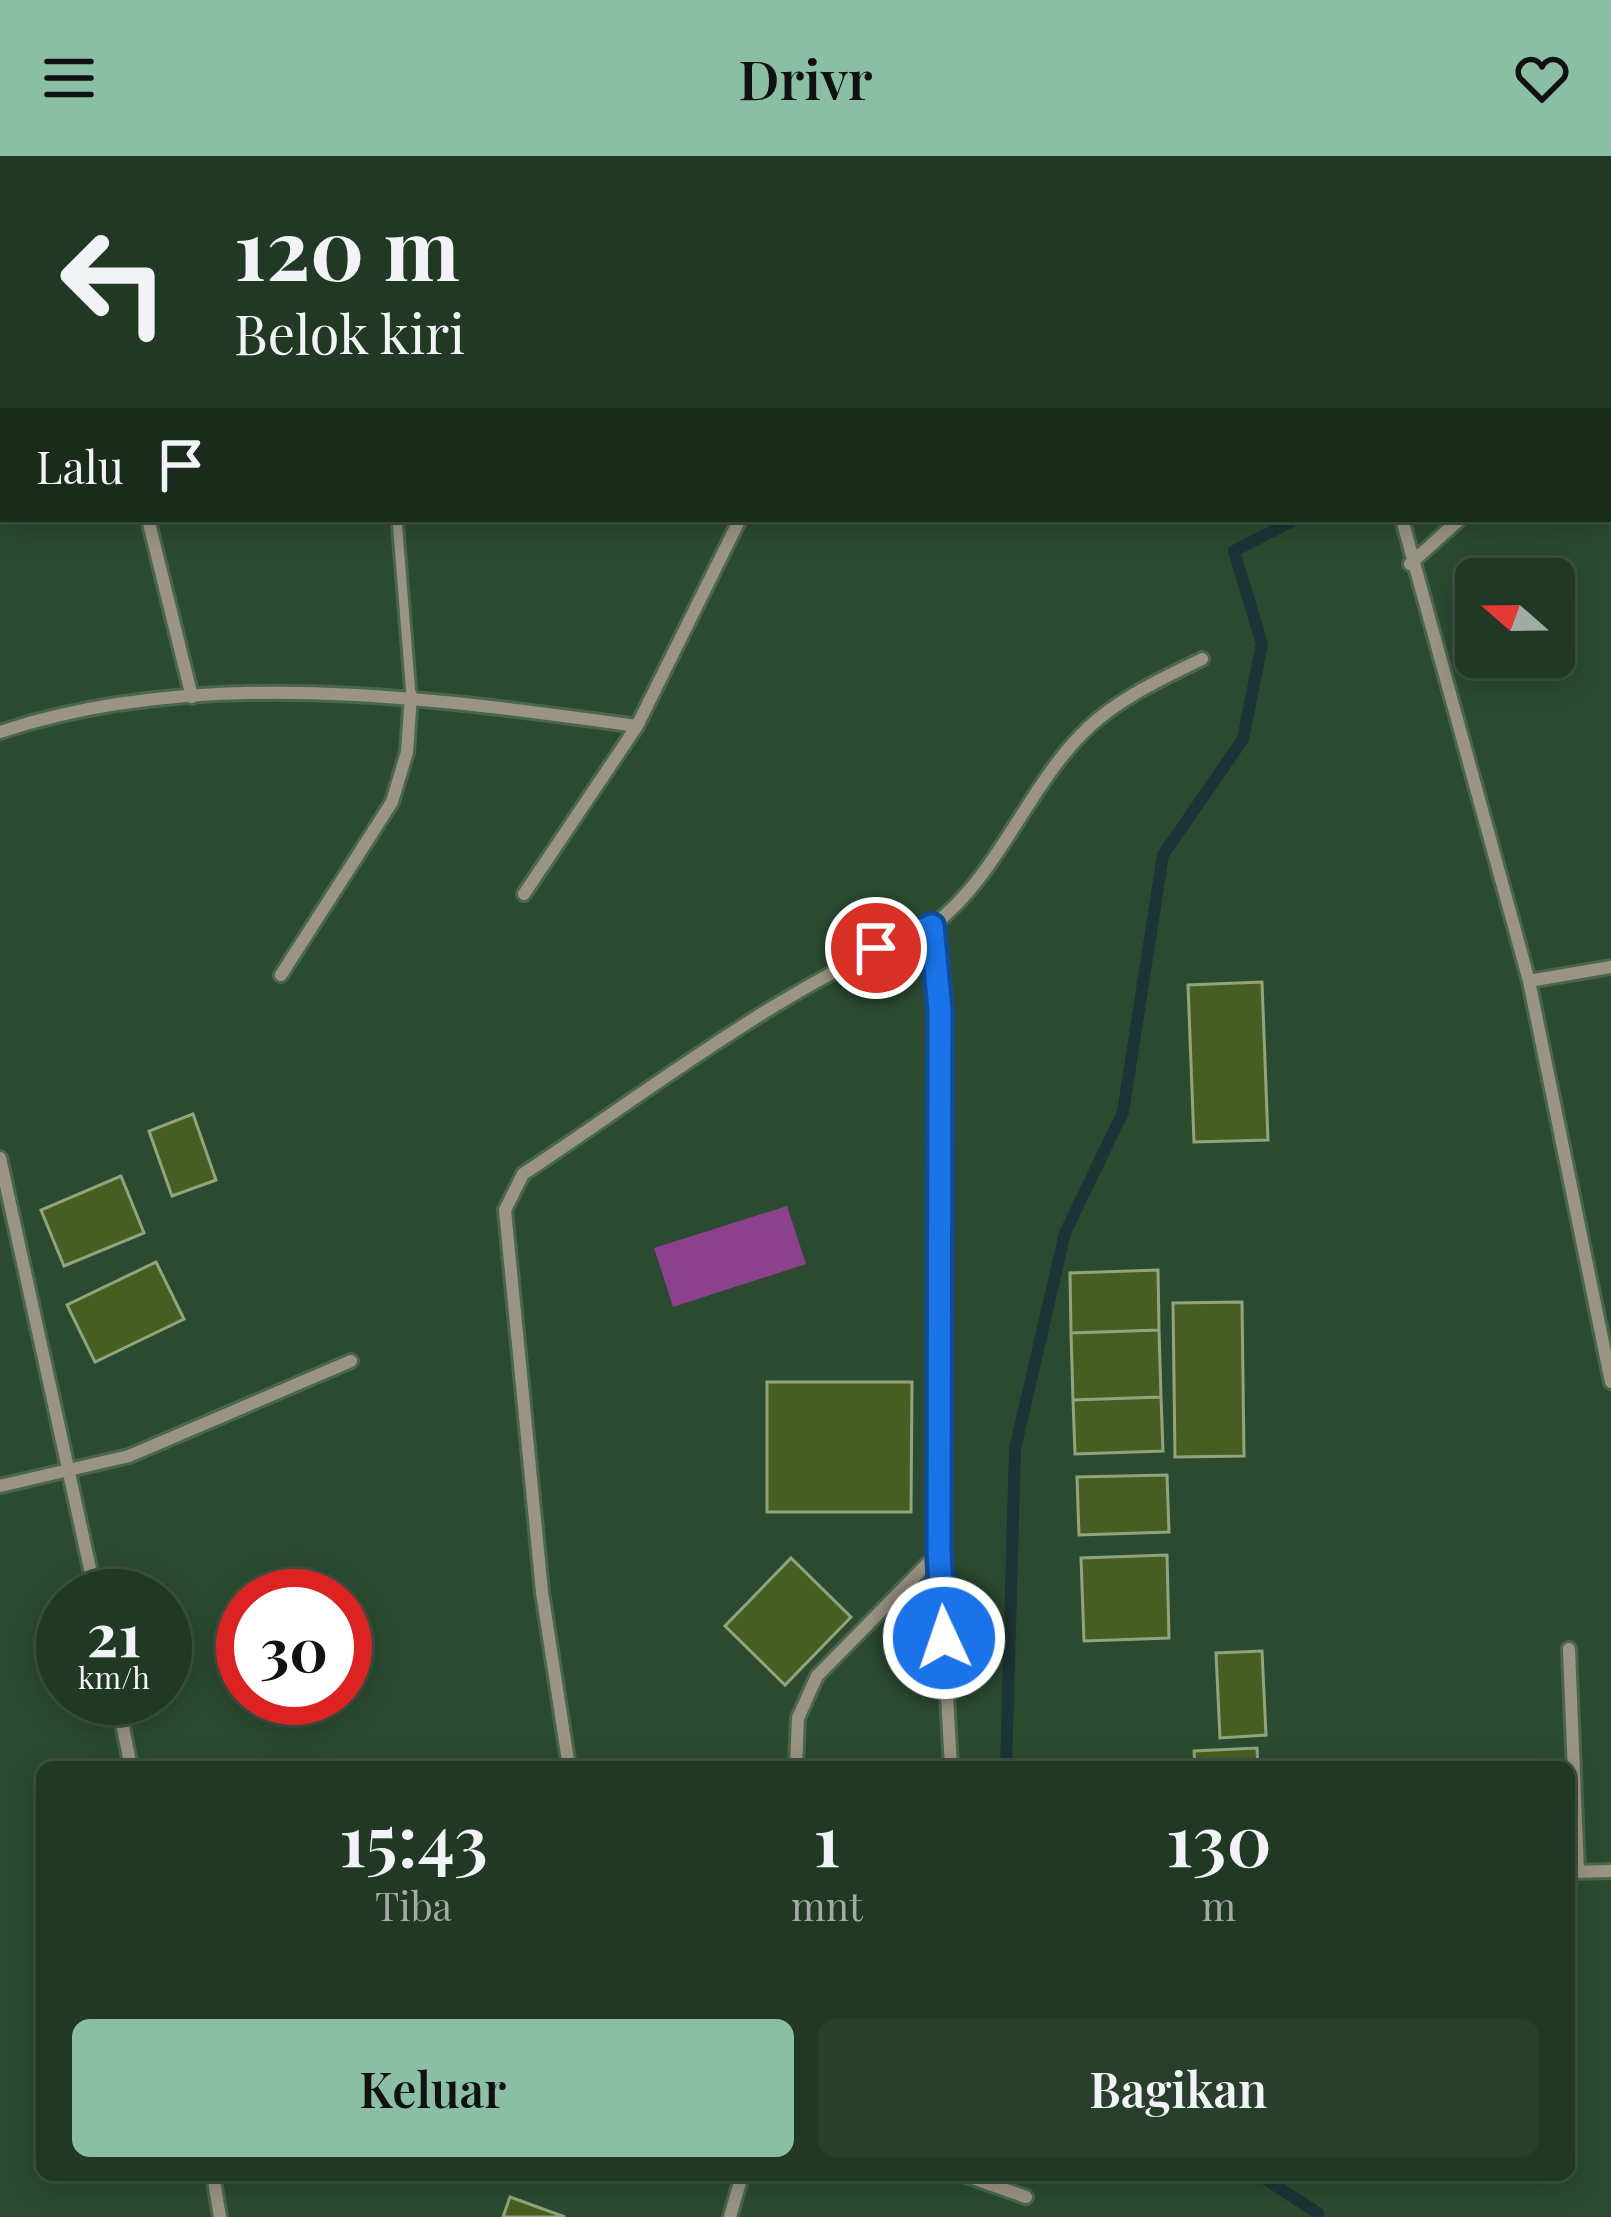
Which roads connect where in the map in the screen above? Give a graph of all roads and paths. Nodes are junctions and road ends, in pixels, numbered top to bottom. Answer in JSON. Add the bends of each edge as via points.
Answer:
{"nodes":[{"id":1,"x":149,"y":522,"type":"edge"},
{"id":2,"x":397,"y":522,"type":"edge"},
{"id":3,"x":739,"y":522,"type":"edge"},
{"id":4,"x":1403,"y":522,"type":"edge"},
{"id":5,"x":1457,"y":522,"type":"edge"},
{"id":6,"x":1410,"y":564,"type":"junction"},
{"id":7,"x":1202,"y":659,"type":"dead end"},
{"id":8,"x":411,"y":695,"type":"junction"},
{"id":9,"x":192,"y":697,"type":"junction"},
{"id":10,"x":637,"y":726,"type":"junction"},
{"id":11,"x":0,"y":731,"type":"edge"},
{"id":12,"x":524,"y":894,"type":"dead end"},
{"id":13,"x":932,"y":926,"type":"junction"},
{"id":14,"x":1611,"y":967,"type":"edge"},
{"id":15,"x":281,"y":975,"type":"dead end"},
{"id":16,"x":1529,"y":981,"type":"junction"},
{"id":17,"x":0,"y":1158,"type":"edge"},
{"id":18,"x":351,"y":1361,"type":"dead end"},
{"id":19,"x":1611,"y":1382,"type":"edge"},
{"id":20,"x":70,"y":1473,"type":"junction"},
{"id":21,"x":0,"y":1486,"type":"edge"},
{"id":22,"x":939,"y":1552,"type":"junction"},
{"id":23,"x":90,"y":1569,"type":"edge"},
{"id":24,"x":1569,"y":1649,"type":"dead end"},
{"id":25,"x":122,"y":1725,"type":"edge"},
{"id":26,"x":130,"y":1761,"type":"edge"},
{"id":27,"x":568,"y":1761,"type":"edge"},
{"id":28,"x":796,"y":1761,"type":"edge"},
{"id":29,"x":951,"y":1761,"type":"edge"},
{"id":30,"x":1572,"y":1761,"type":"edge"},
{"id":31,"x":1611,"y":1871,"type":"edge"},
{"id":32,"x":1575,"y":1872,"type":"edge"},
{"id":33,"x":214,"y":2181,"type":"edge"},
{"id":34,"x":740,"y":2181,"type":"edge"},
{"id":35,"x":981,"y":2181,"type":"edge"},
{"id":36,"x":1026,"y":2197,"type":"dead end"},
{"id":37,"x":220,"y":2217,"type":"edge"},
{"id":38,"x":730,"y":2217,"type":"edge"}],
"edges":[{"from":1,"to":9,"type":"street"},
{"from":2,"to":8,"type":"lane"},
{"from":3,"to":10,"type":"street"},
{"from":4,"to":6,"type":"street"},
{"from":5,"to":6,"type":"street"},
{"from":6,"to":16,"type":"street"},
{"from":7,"to":13,"type":"street","via":[[1086,730],[970,892]]},
{"from":8,"to":9,"type":"street"},
{"from":8,"to":10,"type":"street"},
{"from":8,"to":15,"type":"street","via":[[407,752],[392,802]]},
{"from":9,"to":11,"type":"street"},
{"from":10,"to":12,"type":"street"},
{"from":13,"to":22,"type":"street","via":[[940,1010]]},
{"from":13,"to":27,"type":"street","via":[[790,998],[523,1174],[508,1194],[542,1592]]},
{"from":14,"to":16,"type":"street"},
{"from":16,"to":19,"type":"street"},
{"from":17,"to":20,"type":"street"},
{"from":18,"to":20,"type":"street","via":[[129,1456]]},
{"from":20,"to":21,"type":"street"},
{"from":20,"to":23,"type":"street"},
{"from":22,"to":28,"type":"street","via":[[817,1676],[799,1718]]},
{"from":22,"to":29,"type":"street"},
{"from":24,"to":30,"type":"street"},
{"from":25,"to":26,"type":"street"},
{"from":31,"to":32,"type":"street"},
{"from":33,"to":37,"type":"street"},
{"from":34,"to":38,"type":"street"},
{"from":35,"to":36,"type":"street"}]}
